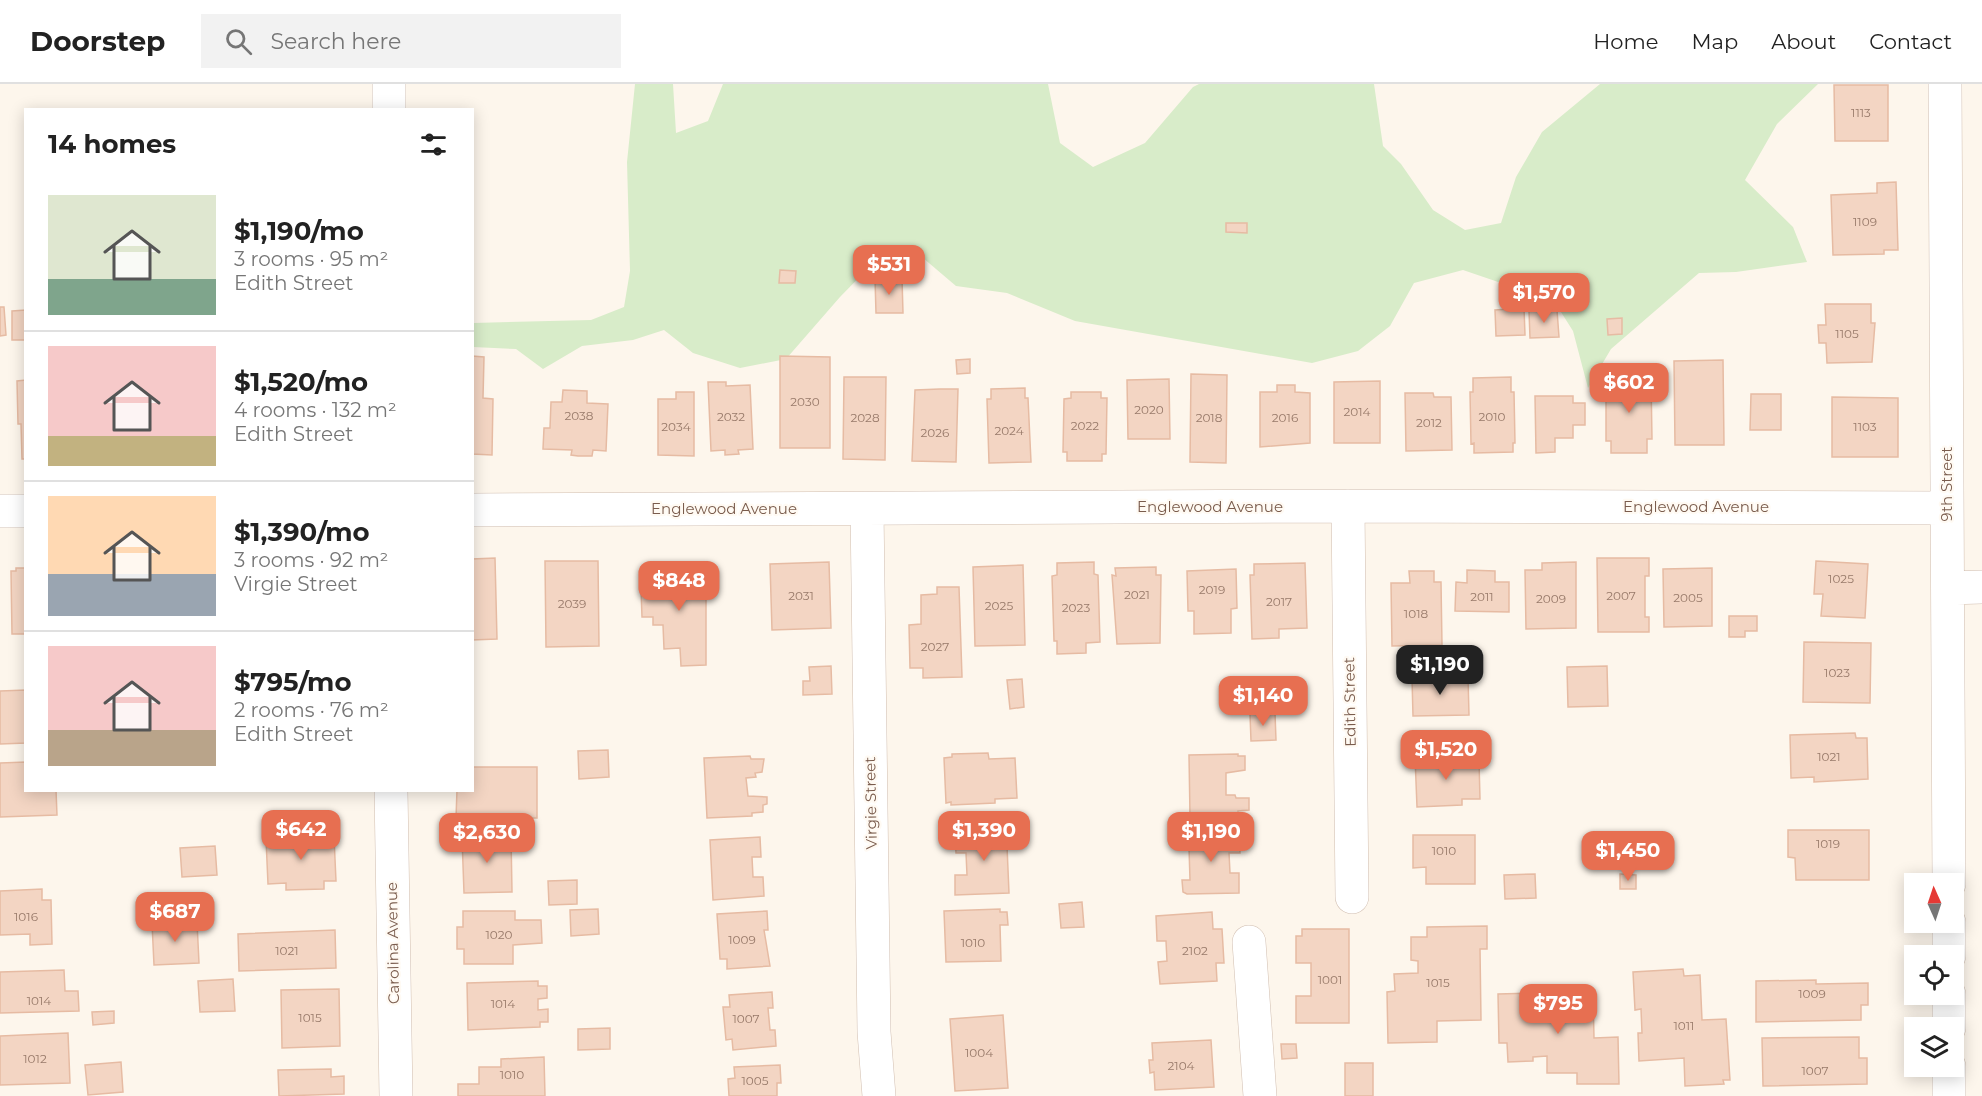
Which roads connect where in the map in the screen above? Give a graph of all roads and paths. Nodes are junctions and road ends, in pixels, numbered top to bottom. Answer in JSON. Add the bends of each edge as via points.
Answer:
{"nodes":[{"id":1,"x":389,"y":84,"type":"edge"},
{"id":2,"x":1945,"y":84,"type":"edge"},
{"id":3,"x":389,"y":108,"type":"edge"},
{"id":4,"x":1348,"y":506,"type":"junction"},
{"id":5,"x":1947,"y":508,"type":"junction"},
{"id":6,"x":867,"y":509,"type":"junction"},
{"id":7,"x":474,"y":510,"type":"edge"},
{"id":8,"x":0,"y":511,"type":"edge"},
{"id":9,"x":24,"y":511,"type":"edge"},
{"id":10,"x":1982,"y":587,"type":"edge"},
{"id":11,"x":1948,"y":588,"type":"junction"},
{"id":12,"x":391,"y":792,"type":"edge"},
{"id":13,"x":1949,"y":873,"type":"edge"},
{"id":14,"x":1352,"y":897,"type":"dead end"},
{"id":15,"x":1249,"y":942,"type":"dead end"},
{"id":16,"x":1949,"y":1077,"type":"edge"},
{"id":17,"x":396,"y":1096,"type":"edge"},
{"id":18,"x":879,"y":1096,"type":"edge"},
{"id":19,"x":1260,"y":1096,"type":"edge"},
{"id":20,"x":1949,"y":1096,"type":"edge"}],
"edges":[{"from":1,"to":3,"type":"street"},
{"from":2,"to":5,"type":"street","name":"9th Street"},
{"from":4,"to":5,"type":"street","name":"Englewood Avenue"},
{"from":4,"to":6,"type":"street","name":"Englewood Avenue"},
{"from":4,"to":14,"type":"street","name":"Edith Street"},
{"from":5,"to":11,"type":"street","name":"9th Street"},
{"from":6,"to":7,"type":"street","name":"Englewood Avenue"},
{"from":6,"to":18,"type":"street","name":"Virgie Street","via":[[874,1032]]},
{"from":8,"to":9,"type":"street"},
{"from":10,"to":11,"type":"street"},
{"from":11,"to":13,"type":"street","name":"9th Street"},
{"from":12,"to":17,"type":"street","name":"Carolina Avenue"},
{"from":15,"to":19,"type":"street"},
{"from":16,"to":20,"type":"street"}]}
